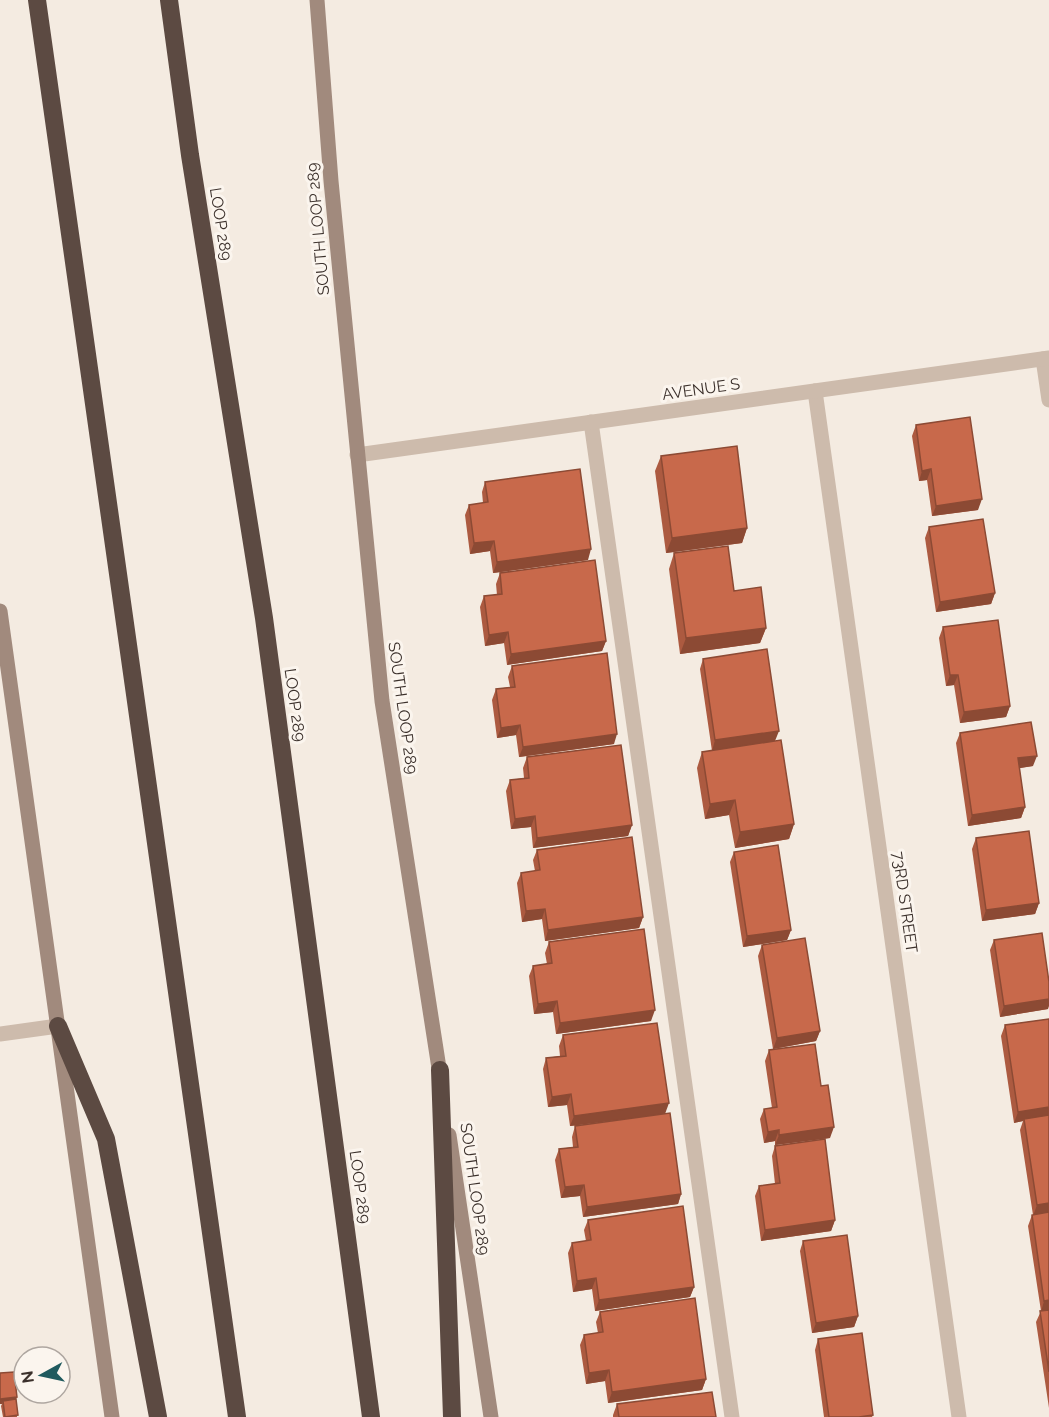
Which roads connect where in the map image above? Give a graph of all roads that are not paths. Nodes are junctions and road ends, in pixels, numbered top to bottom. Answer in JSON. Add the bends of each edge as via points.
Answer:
{"nodes":[{"id":1,"x":37,"y":0,"type":"edge"},
{"id":2,"x":169,"y":0,"type":"edge"},
{"id":3,"x":317,"y":0,"type":"edge"},
{"id":4,"x":1046,"y":358,"type":"edge"},
{"id":5,"x":815,"y":391,"type":"junction"},
{"id":6,"x":1049,"y":400,"type":"edge"},
{"id":7,"x":591,"y":422,"type":"junction"},
{"id":8,"x":357,"y":454,"type":"junction"},
{"id":9,"x":0,"y":611,"type":"edge"},
{"id":10,"x":58,"y":1026,"type":"junction"},
{"id":11,"x":0,"y":1034,"type":"edge"},
{"id":12,"x":440,"y":1070,"type":"junction"},
{"id":13,"x":112,"y":1417,"type":"edge"},
{"id":14,"x":158,"y":1417,"type":"edge"},
{"id":15,"x":237,"y":1417,"type":"edge"},
{"id":16,"x":371,"y":1417,"type":"edge"},
{"id":17,"x":452,"y":1417,"type":"edge"},
{"id":18,"x":491,"y":1417,"type":"edge"},
{"id":19,"x":732,"y":1417,"type":"edge"},
{"id":20,"x":959,"y":1417,"type":"edge"}],
"edges":[{"from":1,"to":15,"type":"highway"},
{"from":2,"to":16,"type":"highway","name":"LOOP 289","via":[[264,618]]},
{"from":3,"to":8,"type":"main road","name":"SOUTH LOOP 289"},
{"from":4,"to":5,"type":"street","name":"AVENUE S"},
{"from":4,"to":6,"type":"street"},
{"from":5,"to":7,"type":"street","name":"AVENUE S"},
{"from":5,"to":20,"type":"street","name":"73RD STREET"},
{"from":7,"to":8,"type":"street","name":"AVENUE S"},
{"from":7,"to":19,"type":"street"},
{"from":8,"to":12,"type":"main road","name":"SOUTH LOOP 289","via":[[382,701]]},
{"from":9,"to":10,"type":"main road"},
{"from":10,"to":11,"type":"street"},
{"from":10,"to":13,"type":"main road"},
{"from":10,"to":14,"type":"highway","via":[[105,1139]]},
{"from":12,"to":17,"type":"highway"},
{"from":12,"to":18,"type":"main road","name":"SOUTH LOOP 289"}]}
